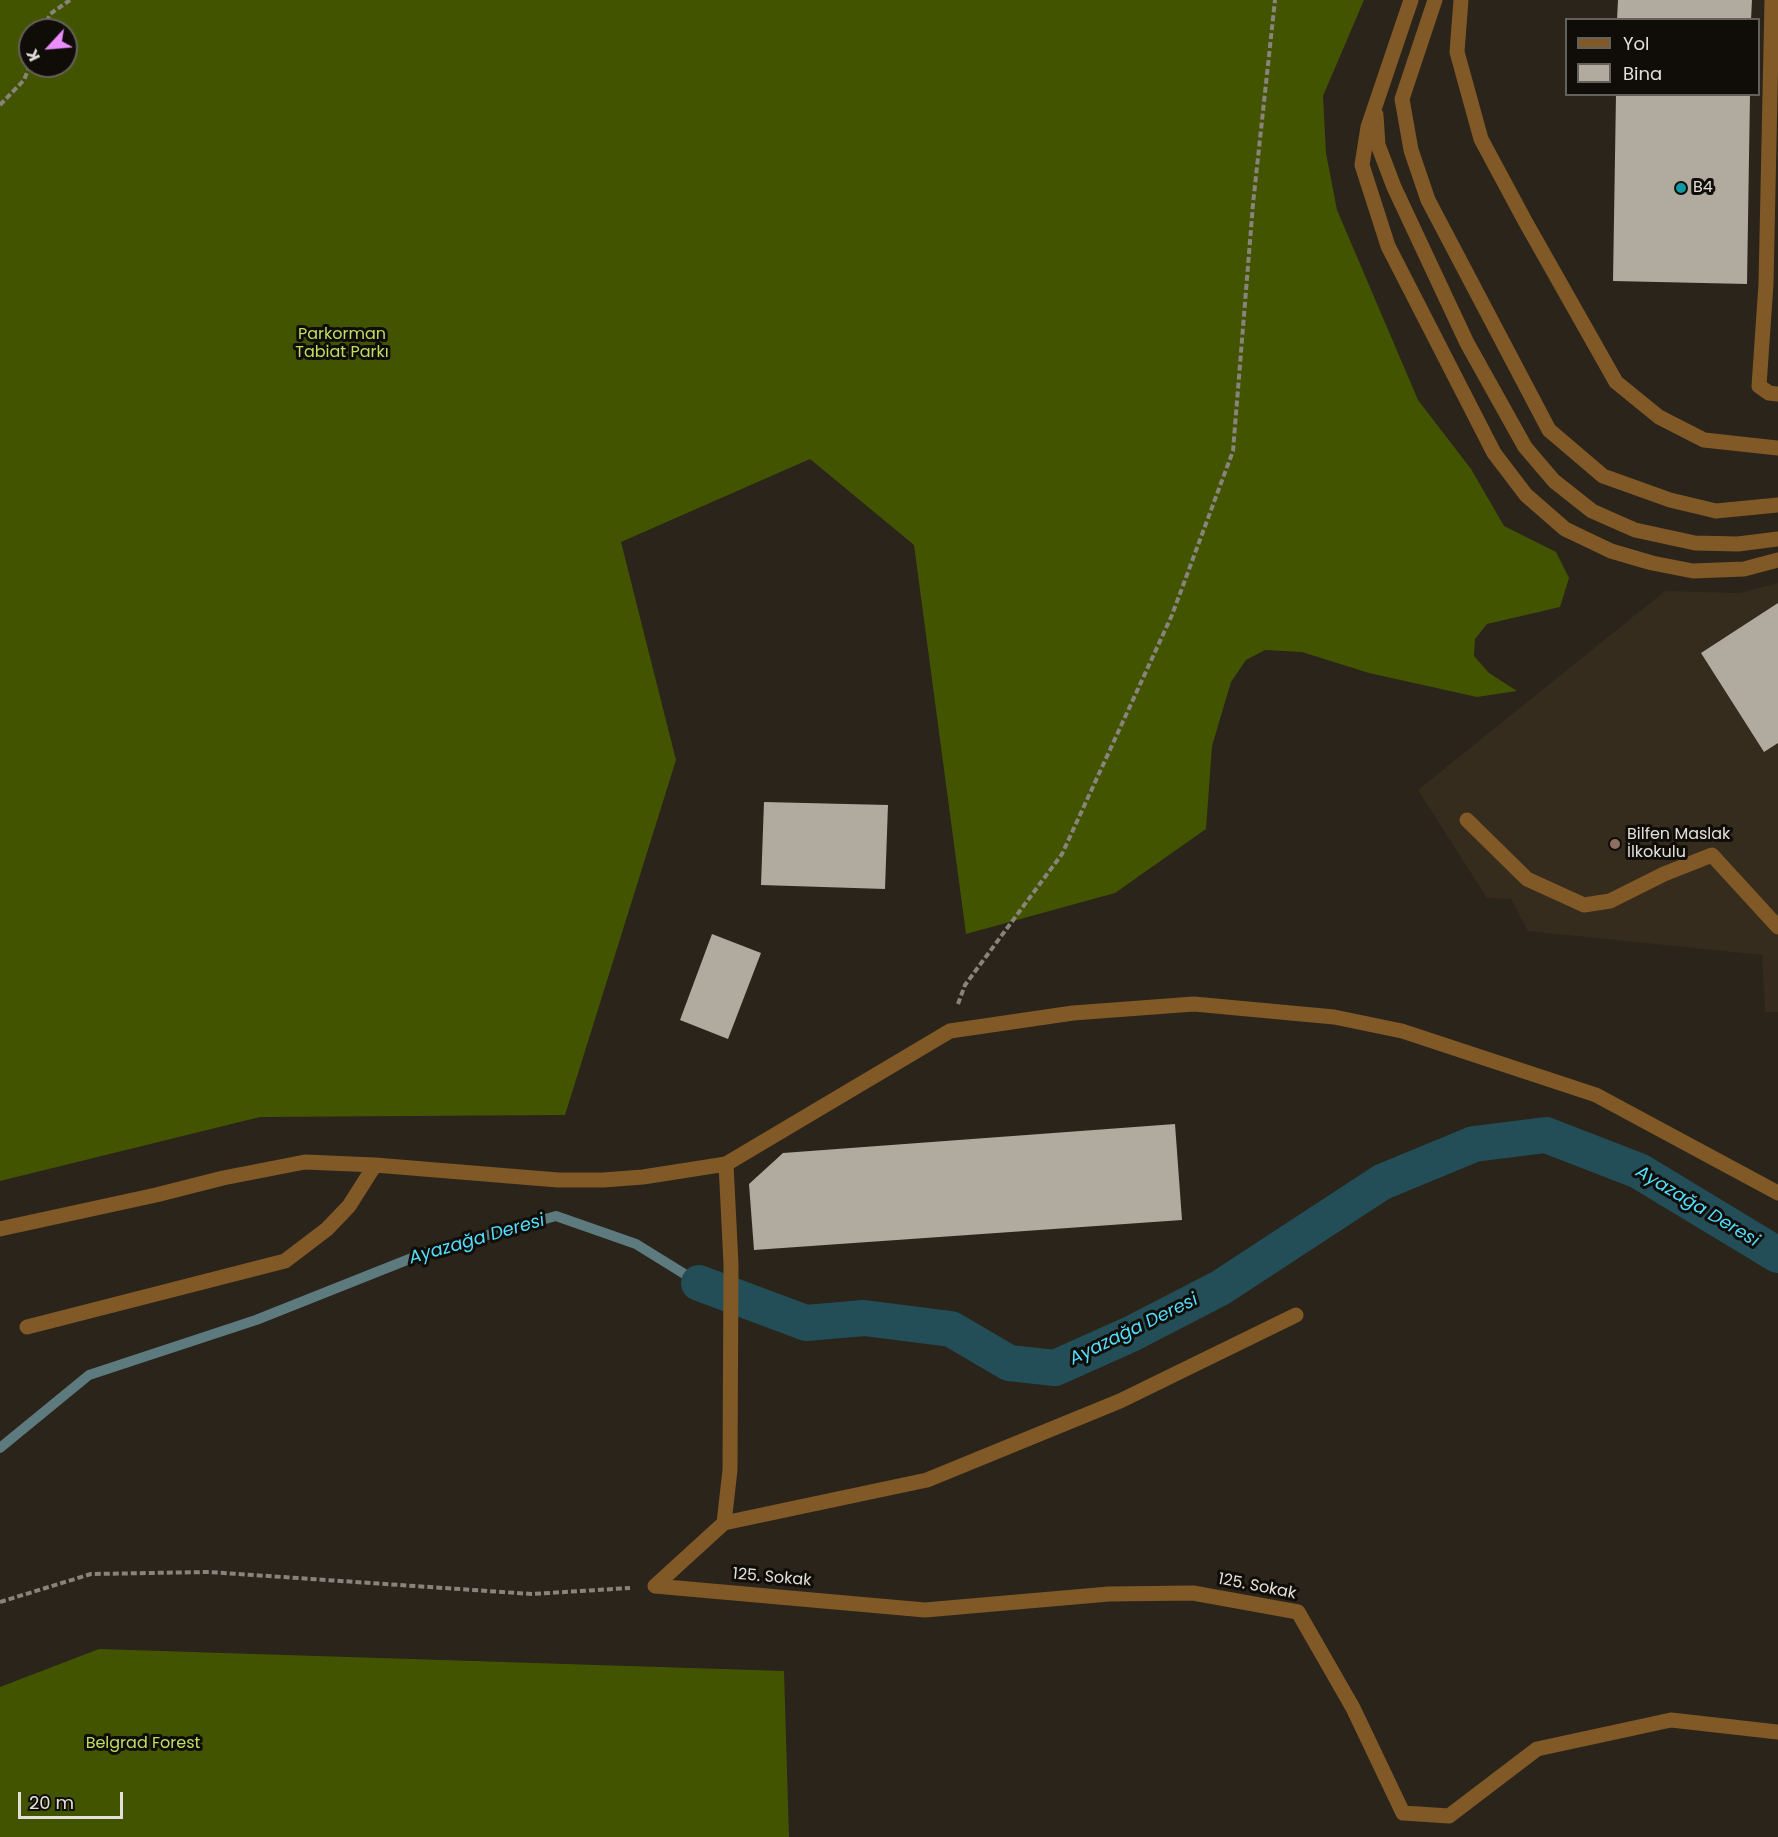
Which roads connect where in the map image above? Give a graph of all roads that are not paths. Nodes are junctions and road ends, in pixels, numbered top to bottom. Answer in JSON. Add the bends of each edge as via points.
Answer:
{"nodes":[{"id":1,"x":1411,"y":0,"type":"edge"},
{"id":2,"x":1435,"y":0,"type":"edge"},
{"id":3,"x":1461,"y":0,"type":"edge"},
{"id":4,"x":1772,"y":0,"type":"edge"},
{"id":5,"x":1375,"y":103,"type":"junction"},
{"id":6,"x":1778,"y":394,"type":"edge"},
{"id":7,"x":1778,"y":448,"type":"edge"},
{"id":8,"x":1778,"y":505,"type":"edge"},
{"id":9,"x":1778,"y":539,"type":"edge"},
{"id":10,"x":1778,"y":560,"type":"edge"},
{"id":11,"x":1467,"y":820,"type":"dead end"},
{"id":12,"x":1778,"y":927,"type":"edge"},
{"id":13,"x":726,"y":1164,"type":"junction"},
{"id":14,"x":375,"y":1165,"type":"junction"},
{"id":15,"x":1778,"y":1193,"type":"edge"},
{"id":16,"x":0,"y":1229,"type":"edge"},
{"id":17,"x":1296,"y":1315,"type":"dead end"},
{"id":18,"x":27,"y":1328,"type":"dead end"},
{"id":19,"x":724,"y":1523,"type":"junction"},
{"id":20,"x":1778,"y":1732,"type":"edge"}],
"edges":[{"from":1,"to":5,"type":"street"},
{"from":2,"to":8,"type":"street","via":[[1402,99],[1411,150],[1428,200],[1549,430],[1603,476],[1670,500],[1716,511]]},
{"from":3,"to":7,"type":"street","via":[[1457,52],[1481,139],[1616,382],[1659,417],[1704,440]]},
{"from":4,"to":6,"type":"street","via":[[1766,284],[1759,386]]},
{"from":5,"to":9,"type":"street","via":[[1378,145],[1390,177],[1467,343],[1525,447],[1554,481],[1592,511],[1635,530],[1695,543],[1738,544]]},
{"from":5,"to":10,"type":"street","via":[[1362,165],[1388,246],[1494,453],[1526,495],[1565,529],[1611,551],[1652,563],[1693,571],[1744,568]]},
{"from":11,"to":12,"type":"street","via":[[1527,879],[1584,905],[1610,901],[1712,855]]},
{"from":13,"to":14,"type":"street","via":[[643,1177],[580,1180]]},
{"from":13,"to":15,"type":"street","via":[[950,1031],[1073,1013],[1194,1004],[1334,1017],[1402,1031],[1596,1095]]},
{"from":13,"to":19,"type":"street","via":[[731,1332],[730,1470]]},
{"from":14,"to":16,"type":"street","via":[[305,1162]]},
{"from":14,"to":18,"type":"street","via":[[342,1214],[285,1261]]},
{"from":17,"to":19,"type":"street","via":[[1120,1401],[927,1480]]},
{"from":19,"to":20,"type":"street","name":"125. Sokak","via":[[655,1586],[925,1610],[1109,1594],[1193,1593],[1298,1612],[1353,1708],[1403,1813],[1449,1816],[1537,1749],[1671,1720]]}]}
